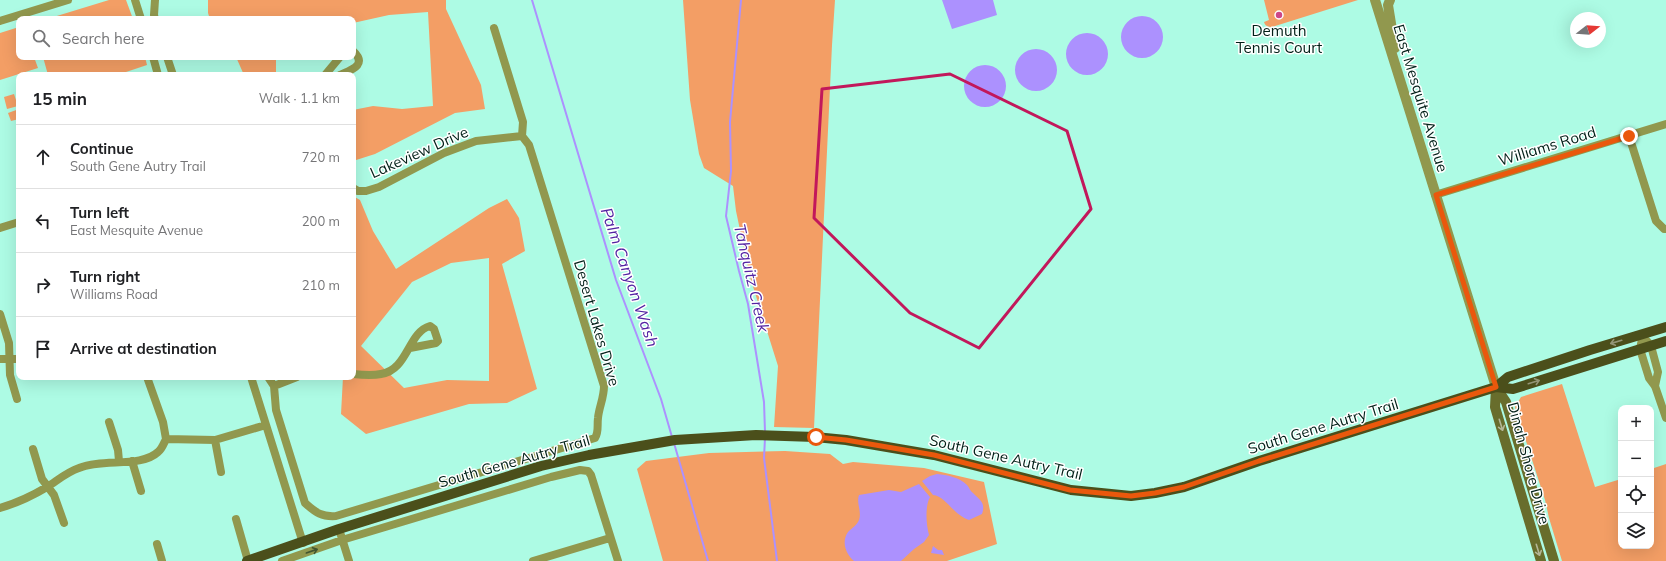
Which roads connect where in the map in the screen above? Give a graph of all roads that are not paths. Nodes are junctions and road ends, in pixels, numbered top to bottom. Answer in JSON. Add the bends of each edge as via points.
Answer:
{"nodes":[{"id":1,"x":68,"y":0,"type":"edge"},
{"id":2,"x":135,"y":0,"type":"edge"},
{"id":3,"x":154,"y":0,"type":"edge"},
{"id":4,"x":1377,"y":0,"type":"edge"},
{"id":5,"x":1390,"y":0,"type":"edge"},
{"id":6,"x":16,"y":16,"type":"edge"},
{"id":7,"x":16,"y":16,"type":"edge"},
{"id":8,"x":140,"y":16,"type":"edge"},
{"id":9,"x":154,"y":16,"type":"edge"},
{"id":10,"x":0,"y":21,"type":"edge"},
{"id":11,"x":494,"y":28,"type":"dead end"},
{"id":12,"x":356,"y":54,"type":"edge"},
{"id":13,"x":154,"y":60,"type":"edge"},
{"id":14,"x":168,"y":60,"type":"edge"},
{"id":15,"x":338,"y":60,"type":"edge"},
{"id":16,"x":1395,"y":64,"type":"junction"},
{"id":17,"x":157,"y":72,"type":"edge"},
{"id":18,"x":172,"y":72,"type":"edge"},
{"id":19,"x":328,"y":72,"type":"edge"},
{"id":20,"x":347,"y":72,"type":"edge"},
{"id":21,"x":1666,"y":124,"type":"edge"},
{"id":22,"x":522,"y":136,"type":"junction"},
{"id":23,"x":1629,"y":136,"type":"junction"},
{"id":24,"x":356,"y":190,"type":"edge"},
{"id":25,"x":1436,"y":195,"type":"junction"},
{"id":26,"x":16,"y":223,"type":"edge"},
{"id":27,"x":0,"y":228,"type":"edge"},
{"id":28,"x":1665,"y":229,"type":"edge"},
{"id":29,"x":0,"y":314,"type":"edge"},
{"id":30,"x":1666,"y":327,"type":"edge"},
{"id":31,"x":1643,"y":334,"type":"junction"},
{"id":32,"x":1666,"y":342,"type":"edge"},
{"id":33,"x":410,"y":348,"type":"dead end"},
{"id":34,"x":1646,"y":348,"type":"junction"},
{"id":35,"x":10,"y":359,"type":"junction"},
{"id":36,"x":16,"y":359,"type":"edge"},
{"id":37,"x":0,"y":360,"type":"edge"},
{"id":38,"x":356,"y":374,"type":"edge"},
{"id":39,"x":148,"y":380,"type":"edge"},
{"id":40,"x":252,"y":380,"type":"edge"},
{"id":41,"x":270,"y":380,"type":"edge"},
{"id":42,"x":289,"y":380,"type":"edge"},
{"id":43,"x":274,"y":386,"type":"junction"},
{"id":44,"x":1496,"y":387,"type":"junction"},
{"id":45,"x":17,"y":399,"type":"dead end"},
{"id":46,"x":1666,"y":418,"type":"edge"},
{"id":47,"x":109,"y":422,"type":"dead end"},
{"id":48,"x":266,"y":425,"type":"junction"},
{"id":49,"x":166,"y":439,"type":"junction"},
{"id":50,"x":215,"y":440,"type":"junction"},
{"id":51,"x":33,"y":450,"type":"dead end"},
{"id":52,"x":119,"y":461,"type":"junction"},
{"id":53,"x":132,"y":461,"type":"junction"},
{"id":54,"x":221,"y":472,"type":"dead end"},
{"id":55,"x":48,"y":486,"type":"junction"},
{"id":56,"x":141,"y":490,"type":"dead end"},
{"id":57,"x":0,"y":508,"type":"edge"},
{"id":58,"x":236,"y":519,"type":"dead end"},
{"id":59,"x":64,"y":523,"type":"dead end"},
{"id":60,"x":339,"y":528,"type":"junction"},
{"id":61,"x":610,"y":538,"type":"junction"},
{"id":62,"x":342,"y":540,"type":"junction"},
{"id":63,"x":302,"y":543,"type":"junction"},
{"id":64,"x":157,"y":544,"type":"dead end"},
{"id":65,"x":162,"y":561,"type":"edge"},
{"id":66,"x":248,"y":561,"type":"edge"},
{"id":67,"x":282,"y":561,"type":"edge"},
{"id":68,"x":349,"y":561,"type":"edge"},
{"id":69,"x":533,"y":561,"type":"edge"},
{"id":70,"x":618,"y":561,"type":"edge"},
{"id":71,"x":1541,"y":561,"type":"edge"},
{"id":72,"x":1554,"y":561,"type":"edge"}],
"edges":[{"from":1,"to":6,"type":"street"},
{"from":2,"to":8,"type":"street"},
{"from":3,"to":9,"type":"street"},
{"from":4,"to":16,"type":"street","name":"East Mesquite Avenue"},
{"from":5,"to":16,"type":"street","via":[[1388,5],[1395,44]]},
{"from":7,"to":10,"type":"street"},
{"from":11,"to":22,"type":"street","name":"Desert Lakes Drive","via":[[523,122]]},
{"from":12,"to":20,"type":"street","via":[[359,64],[357,68]]},
{"from":13,"to":17,"type":"street"},
{"from":14,"to":18,"type":"street"},
{"from":15,"to":19,"type":"street"},
{"from":16,"to":25,"type":"street","name":"East Mesquite Avenue"},
{"from":21,"to":23,"type":"street","name":"Williams Road"},
{"from":22,"to":24,"type":"street","name":"Lakeview Drive","via":[[476,141],[444,153],[379,187],[366,191]]},
{"from":22,"to":43,"type":"street","name":"Desert Lakes Drive","via":[[529,145],[604,386],[598,434],[595,438],[326,517],[305,503],[276,410]]},
{"from":23,"to":25,"type":"street","name":"Williams Road"},
{"from":23,"to":28,"type":"street","via":[[1656,221]]},
{"from":25,"to":44,"type":"street","name":"East Mesquite Avenue"},
{"from":26,"to":27,"type":"street"},
{"from":29,"to":35,"type":"street","via":[[9,343]]},
{"from":30,"to":31,"type":"main road","name":"South Gene Autry Trail"},
{"from":31,"to":34,"type":"street"},
{"from":31,"to":44,"type":"main road","name":"South Gene Autry Trail","one_way":true,"via":[[1508,377]]},
{"from":32,"to":34,"type":"main road","name":"South Gene Autry Trail"},
{"from":33,"to":38,"type":"street","via":[[393,370],[382,374]]},
{"from":44,"to":34,"type":"main road","name":"South Gene Autry Trail","one_way":true,"via":[[1513,389]]},
{"from":34,"to":46,"type":"street","via":[[1658,372],[1656,386]]},
{"from":35,"to":36,"type":"street"},
{"from":35,"to":37,"type":"street"},
{"from":35,"to":45,"type":"street","via":[[10,375]]},
{"from":39,"to":49,"type":"street","via":[[163,422]]},
{"from":40,"to":48,"type":"street"},
{"from":41,"to":43,"type":"street","name":"Desert Lakes Drive"},
{"from":42,"to":43,"type":"street"},
{"from":44,"to":60,"type":"main road","name":"South Gene Autry Trail","via":[[1184,487],[1131,496],[1070,490],[934,455],[846,440],[756,435],[716,436],[633,446],[541,466]]},
{"from":44,"to":71,"type":"main road","name":"Dinah Shore Drive","one_way":true,"via":[[1495,407]]},
{"from":44,"to":72,"type":"main road","name":"Dinah Shore Drive","via":[[1506,402]]},
{"from":47,"to":52,"type":"street"},
{"from":48,"to":50,"type":"street"},
{"from":48,"to":63,"type":"street"},
{"from":49,"to":50,"type":"street"},
{"from":49,"to":53,"type":"street","via":[[159,451],[148,459]]},
{"from":50,"to":54,"type":"street"},
{"from":51,"to":55,"type":"street","via":[[42,479]]},
{"from":52,"to":53,"type":"street"},
{"from":52,"to":55,"type":"street","via":[[81,467]]},
{"from":53,"to":56,"type":"street"},
{"from":55,"to":57,"type":"street","via":[[25,500]]},
{"from":55,"to":59,"type":"street","via":[[58,502]]},
{"from":58,"to":66,"type":"street"},
{"from":60,"to":62,"type":"street"},
{"from":60,"to":63,"type":"main road","name":"South Gene Autry Trail"},
{"from":61,"to":62,"type":"street","name":"South Gene Autry Trail","via":[[591,476],[588,471],[580,470]]},
{"from":61,"to":69,"type":"street"},
{"from":61,"to":70,"type":"street"},
{"from":67,"to":62,"type":"street","name":"South Gene Autry Trail","one_way":true},
{"from":62,"to":68,"type":"street"},
{"from":63,"to":66,"type":"main road","name":"South Gene Autry Trail"},
{"from":64,"to":65,"type":"street"}]}
